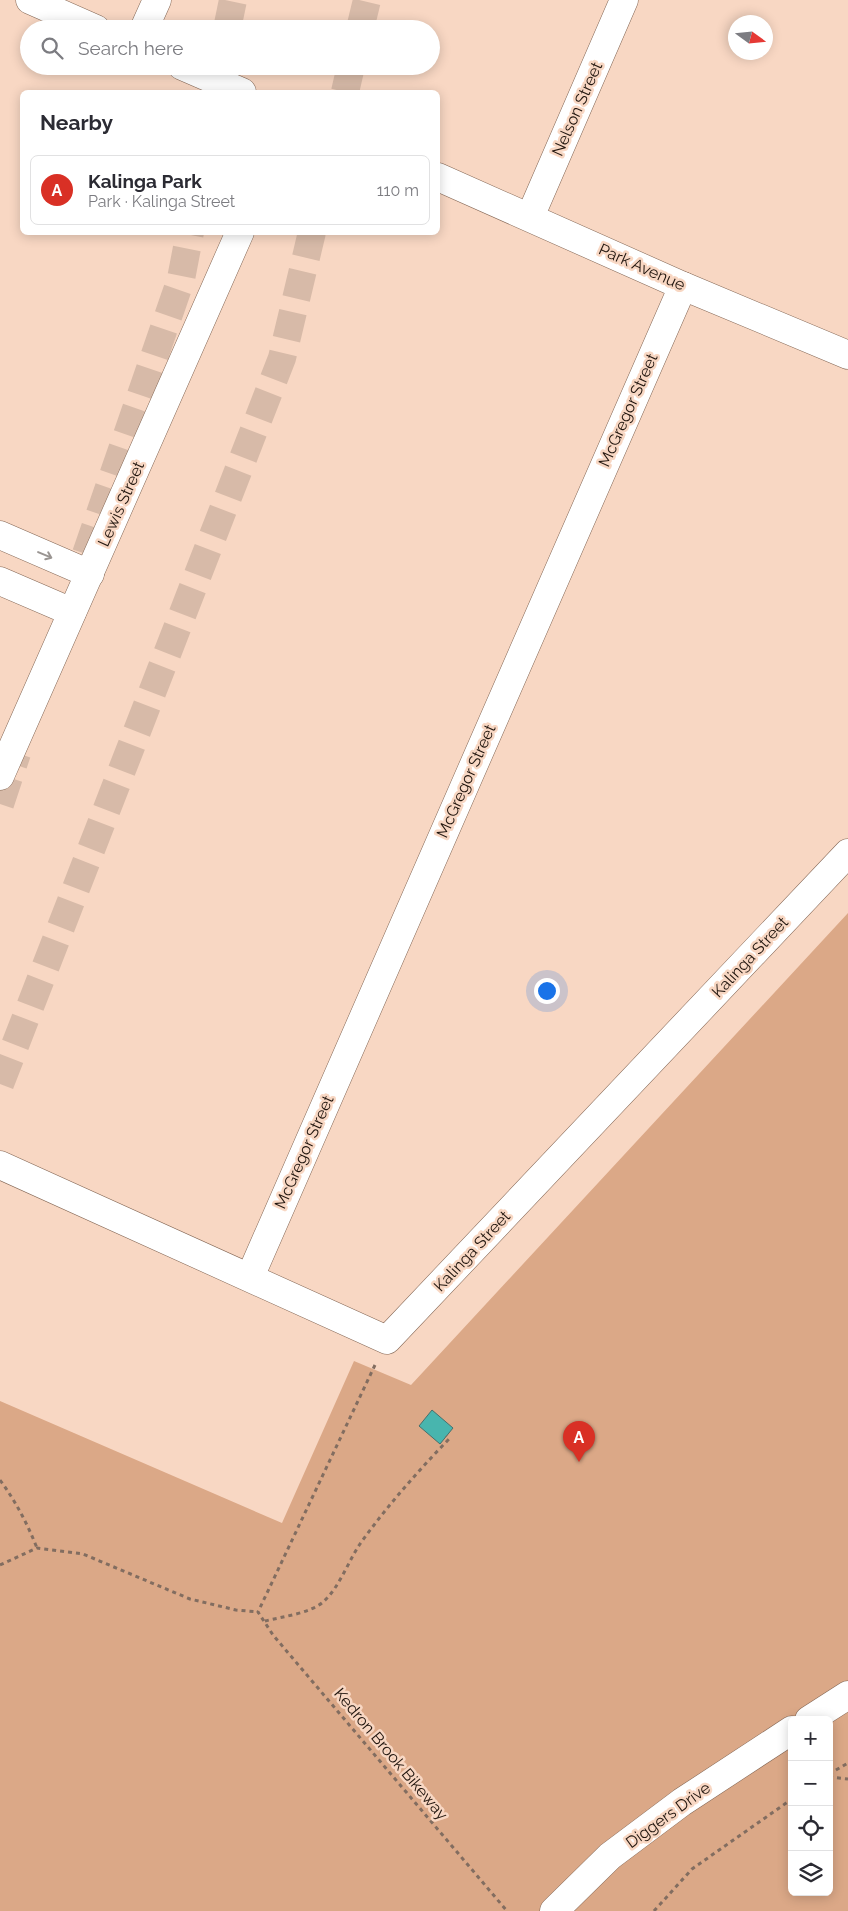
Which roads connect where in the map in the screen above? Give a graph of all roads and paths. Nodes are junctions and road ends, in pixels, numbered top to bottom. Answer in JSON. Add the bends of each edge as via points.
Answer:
{"nodes":[{"id":1,"x":30,"y":0,"type":"edge"},
{"id":2,"x":157,"y":0,"type":"edge"},
{"id":3,"x":624,"y":0,"type":"edge"},
{"id":4,"x":76,"y":20,"type":"edge"},
{"id":5,"x":148,"y":20,"type":"edge"},
{"id":6,"x":203,"y":75,"type":"edge"},
{"id":7,"x":237,"y":90,"type":"edge"},
{"id":8,"x":440,"y":179,"type":"edge"},
{"id":9,"x":530,"y":217,"type":"junction"},
{"id":10,"x":239,"y":235,"type":"edge"},
{"id":11,"x":683,"y":286,"type":"junction"},
{"id":12,"x":848,"y":355,"type":"edge"},
{"id":13,"x":0,"y":535,"type":"edge"},
{"id":14,"x":90,"y":574,"type":"junction"},
{"id":15,"x":0,"y":581,"type":"edge"},
{"id":16,"x":72,"y":612,"type":"junction"},
{"id":17,"x":0,"y":776,"type":"tunnel mouth"},
{"id":18,"x":848,"y":853,"type":"edge"},
{"id":19,"x":0,"y":1165,"type":"edge"},
{"id":20,"x":250,"y":1277,"type":"junction"},
{"id":21,"x":388,"y":1340,"type":"junction"},
{"id":22,"x":446,"y":1436,"type":"dead end"},
{"id":23,"x":0,"y":1480,"type":"edge"},
{"id":24,"x":37,"y":1548,"type":"junction"},
{"id":25,"x":0,"y":1565,"type":"edge"},
{"id":26,"x":258,"y":1612,"type":"junction"},
{"id":27,"x":265,"y":1621,"type":"junction"},
{"id":28,"x":848,"y":1695,"type":"edge"},
{"id":29,"x":815,"y":1716,"type":"edge"},
{"id":30,"x":788,"y":1733,"type":"edge"},
{"id":31,"x":848,"y":1763,"type":"edge"},
{"id":32,"x":833,"y":1773,"type":"edge"},
{"id":33,"x":833,"y":1777,"type":"edge"},
{"id":34,"x":848,"y":1779,"type":"edge"},
{"id":35,"x":788,"y":1803,"type":"edge"},
{"id":36,"x":506,"y":1911,"type":"edge"},
{"id":37,"x":554,"y":1911,"type":"edge"},
{"id":38,"x":654,"y":1911,"type":"edge"}],
"edges":[{"from":1,"to":4,"type":"street"},
{"from":2,"to":5,"type":"street"},
{"from":3,"to":9,"type":"street","name":"Nelson Street"},
{"from":6,"to":7,"type":"street"},
{"from":8,"to":9,"type":"street","name":"Park Avenue"},
{"from":9,"to":11,"type":"street","name":"Park Avenue"},
{"from":10,"to":14,"type":"street","name":"Lewis Street"},
{"from":11,"to":12,"type":"street","name":"Park Avenue"},
{"from":11,"to":20,"type":"street","name":"McGregor Street"},
{"from":13,"to":14,"type":"street","one_way":true},
{"from":14,"to":16,"type":"street","name":"Lewis Street"},
{"from":15,"to":16,"type":"street"},
{"from":16,"to":17,"type":"street","name":"Lewis Street"},
{"from":18,"to":21,"type":"street","name":"Kalinga Street"},
{"from":19,"to":20,"type":"street"},
{"from":20,"to":21,"type":"street"},
{"from":21,"to":26,"type":"path"},
{"from":22,"to":27,"type":"path","via":[[449,1439],[418,1471],[366,1536],[323,1602],[304,1611]]},
{"from":23,"to":24,"type":"path","via":[[26,1520]]},
{"from":24,"to":25,"type":"path"},
{"from":24,"to":26,"type":"path","via":[[83,1554],[190,1599]]},
{"from":26,"to":27,"type":"path","name":"Kedron Brook Bikeway"},
{"from":27,"to":36,"type":"path","name":"Kedron Brook Bikeway","via":[[273,1635]]},
{"from":28,"to":29,"type":"street"},
{"from":30,"to":37,"type":"street","name":"Diggers Drive","via":[[682,1802],[610,1856]]},
{"from":31,"to":32,"type":"path"},
{"from":33,"to":34,"type":"path"},
{"from":35,"to":38,"type":"path","via":[[692,1869]]}]}
